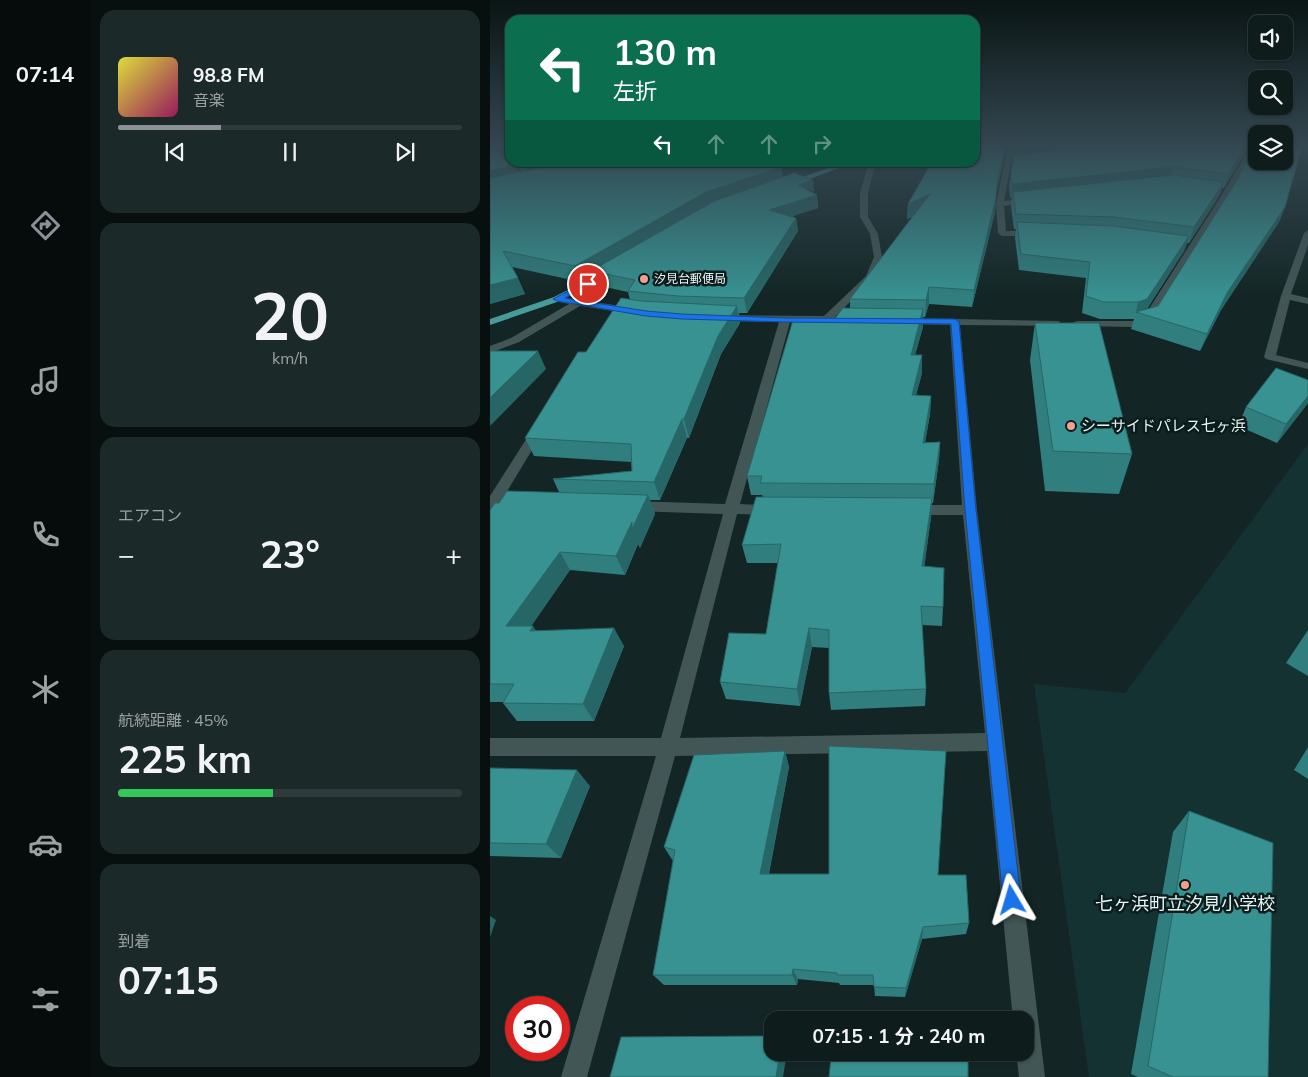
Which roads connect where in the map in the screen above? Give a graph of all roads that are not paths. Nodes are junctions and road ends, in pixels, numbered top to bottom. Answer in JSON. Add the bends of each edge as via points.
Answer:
{"nodes":[{"id":1,"x":864,"y":196,"type":"edge"},
{"id":2,"x":1001,"y":196,"type":"edge"},
{"id":3,"x":1225,"y":196,"type":"edge"},
{"id":4,"x":1038,"y":200,"type":"edge"},
{"id":5,"x":1000,"y":204,"type":"junction"},
{"id":6,"x":1041,"y":234,"type":"edge"},
{"id":7,"x":1308,"y":234,"type":"edge"},
{"id":8,"x":1305,"y":249,"type":"edge"},
{"id":9,"x":618,"y":267,"type":"edge"},
{"id":10,"x":1286,"y":296,"type":"junction"},
{"id":11,"x":557,"y":299,"type":"junction"},
{"id":12,"x":1308,"y":301,"type":"edge"},
{"id":13,"x":579,"y":302,"type":"junction"},
{"id":14,"x":646,"y":313,"type":"edge"},
{"id":15,"x":710,"y":317,"type":"edge"},
{"id":16,"x":785,"y":320,"type":"junction"},
{"id":17,"x":826,"y":320,"type":"junction"},
{"id":18,"x":866,"y":321,"type":"edge"},
{"id":19,"x":896,"y":321,"type":"edge"},
{"id":20,"x":490,"y":322,"type":"edge"},
{"id":21,"x":955,"y":322,"type":"junction"},
{"id":22,"x":490,"y":350,"type":"edge"},
{"id":23,"x":1308,"y":366,"type":"edge"},
{"id":24,"x":544,"y":422,"type":"edge"},
{"id":25,"x":533,"y":503,"type":"edge"},
{"id":26,"x":491,"y":504,"type":"edge"},
{"id":27,"x":622,"y":506,"type":"edge"},
{"id":28,"x":731,"y":509,"type":"junction"},
{"id":29,"x":781,"y":510,"type":"edge"},
{"id":30,"x":901,"y":510,"type":"edge"},
{"id":31,"x":970,"y":510,"type":"junction"},
{"id":32,"x":994,"y":742,"type":"junction"},
{"id":33,"x":490,"y":747,"type":"edge"},
{"id":34,"x":668,"y":747,"type":"junction"},
{"id":35,"x":574,"y":1077,"type":"edge"},
{"id":36,"x":1032,"y":1077,"type":"edge"}],
"edges":[{"from":1,"to":17,"type":"street","via":[[864,217],[874,234],[878,258],[870,277]]},
{"from":2,"to":5,"type":"street"},
{"from":3,"to":21,"type":"street","via":[[1186,248],[1147,320],[1142,323]]},
{"from":4,"to":5,"type":"street"},
{"from":5,"to":6,"type":"street","via":[[1002,233]]},
{"from":7,"to":8,"type":"street"},
{"from":8,"to":10,"type":"street"},
{"from":9,"to":11,"type":"main road"},
{"from":10,"to":12,"type":"street"},
{"from":10,"to":23,"type":"street","via":[[1270,357]]},
{"from":11,"to":13,"type":"street"},
{"from":11,"to":20,"type":"main road"},
{"from":13,"to":14,"type":"street"},
{"from":13,"to":22,"type":"street","via":[[516,340]]},
{"from":15,"to":16,"type":"street"},
{"from":16,"to":17,"type":"street"},
{"from":16,"to":28,"type":"street"},
{"from":17,"to":18,"type":"street"},
{"from":19,"to":21,"type":"street"},
{"from":21,"to":31,"type":"street"},
{"from":24,"to":26,"type":"street"},
{"from":25,"to":26,"type":"street"},
{"from":27,"to":28,"type":"street"},
{"from":28,"to":29,"type":"street"},
{"from":28,"to":34,"type":"street"},
{"from":30,"to":31,"type":"street"},
{"from":31,"to":32,"type":"street"},
{"from":32,"to":34,"type":"street"},
{"from":32,"to":36,"type":"street"},
{"from":33,"to":34,"type":"street"},
{"from":34,"to":35,"type":"street"}]}
